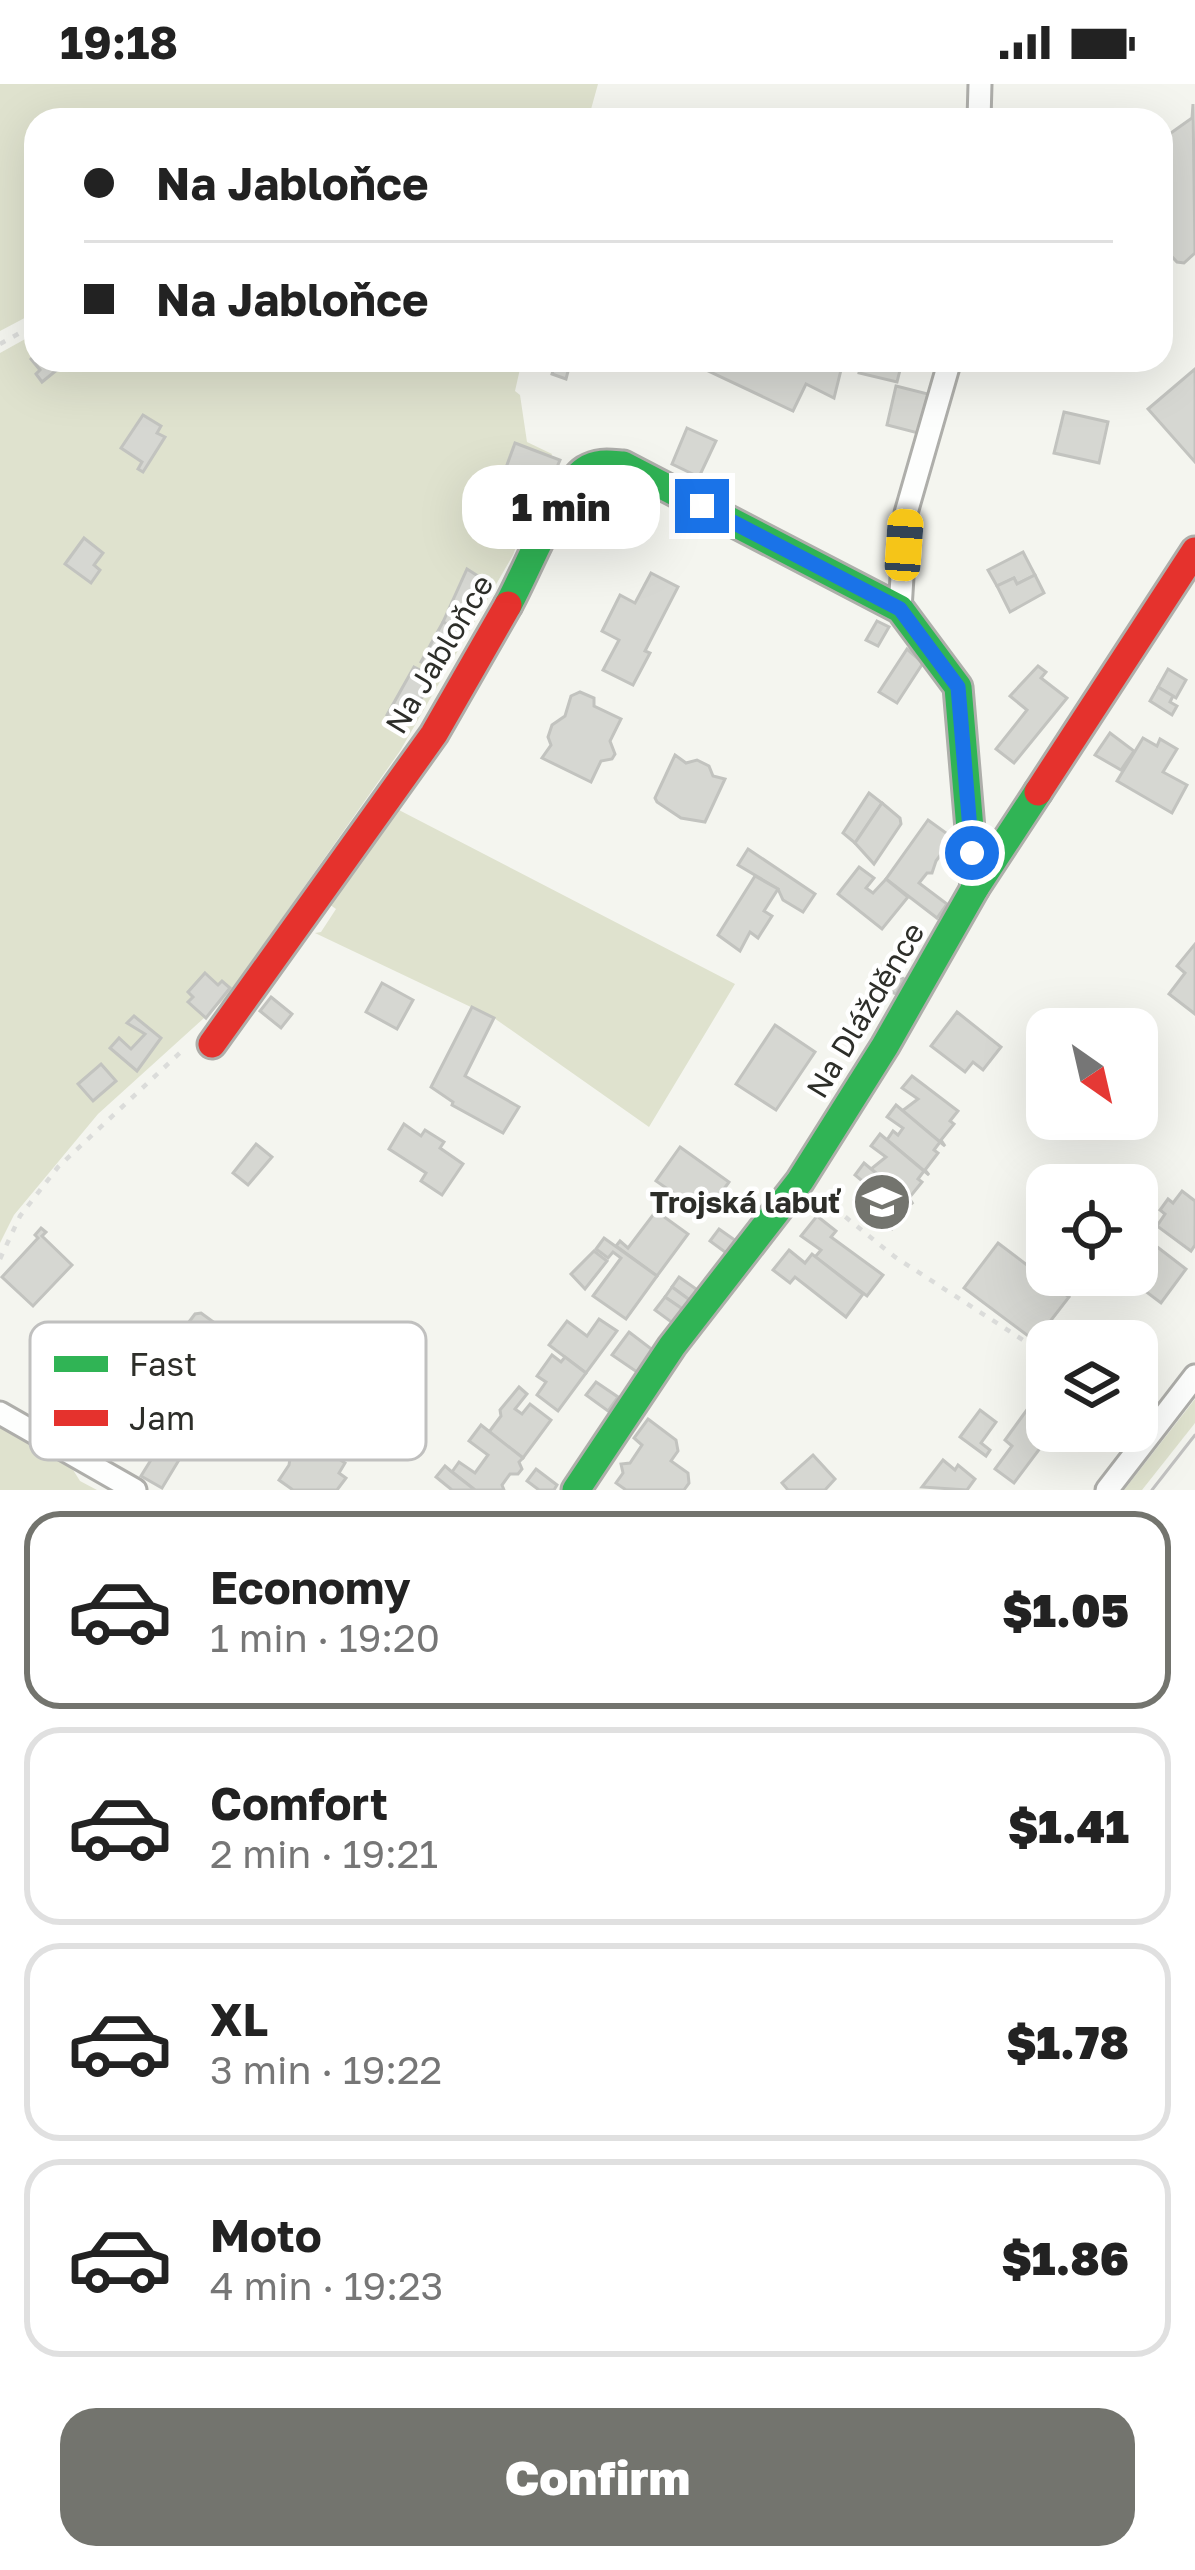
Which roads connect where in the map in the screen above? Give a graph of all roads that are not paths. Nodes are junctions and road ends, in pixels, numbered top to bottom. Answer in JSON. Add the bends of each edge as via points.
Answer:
{"nodes":[{"id":1,"x":947,"y":372,"type":"edge"},
{"id":2,"x":1195,"y":551,"type":"edge"},
{"id":3,"x":900,"y":609,"type":"junction"},
{"id":4,"x":975,"y":887,"type":"junction"},
{"id":5,"x":203,"y":1041,"type":"road end"},
{"id":6,"x":1195,"y":1376,"type":"edge"},
{"id":7,"x":0,"y":1413,"type":"edge"},
{"id":8,"x":1158,"y":1416,"type":"edge"},
{"id":9,"x":30,"y":1430,"type":"edge"},
{"id":10,"x":1131,"y":1452,"type":"edge"},
{"id":11,"x":82,"y":1460,"type":"edge"},
{"id":12,"x":134,"y":1490,"type":"edge"},
{"id":13,"x":576,"y":1490,"type":"edge"},
{"id":14,"x":1107,"y":1490,"type":"edge"}],
"edges":[{"from":1,"to":3,"type":"street","via":[[906,512]]},
{"from":2,"to":4,"type":"street","name":"Na Dlážděnce"},
{"from":3,"to":4,"type":"street","name":"Na Jabloňce","via":[[958,687]]},
{"from":3,"to":5,"type":"street","name":"Na Jabloňce","via":[[623,465],[581,472],[434,734]]},
{"from":4,"to":13,"type":"street","name":"Na Dlážděnce","via":[[800,1181],[672,1346]]},
{"from":6,"to":8,"type":"street"},
{"from":7,"to":9,"type":"street"},
{"from":10,"to":14,"type":"street"},
{"from":11,"to":12,"type":"street"}]}
